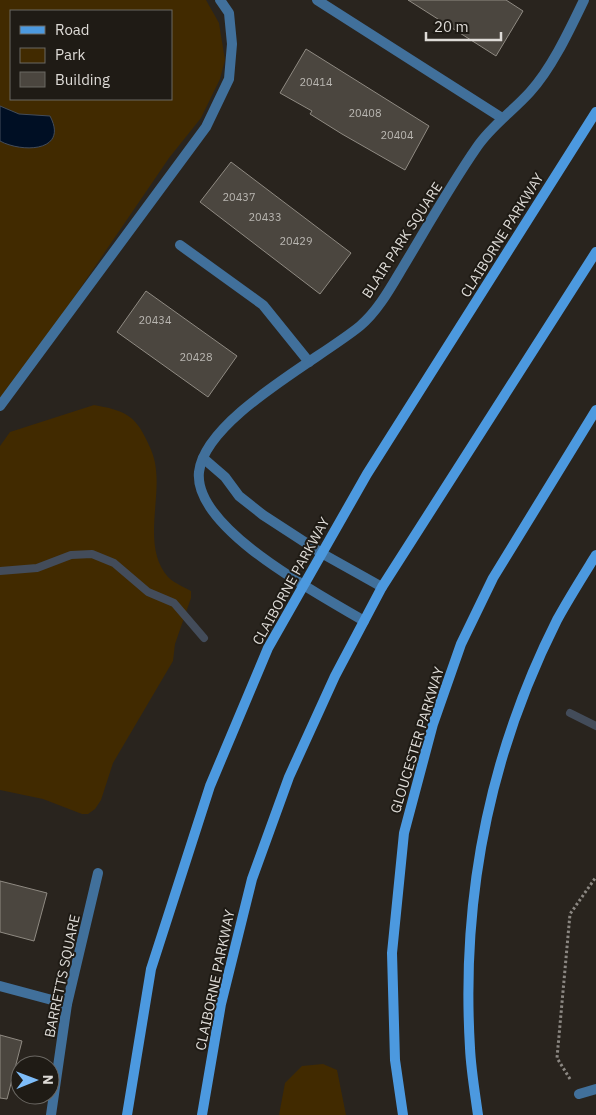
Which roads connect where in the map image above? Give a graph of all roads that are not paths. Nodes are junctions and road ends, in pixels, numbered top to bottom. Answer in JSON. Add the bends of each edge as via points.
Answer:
{"nodes":[{"id":1,"x":220,"y":0,"type":"edge"},
{"id":2,"x":317,"y":0,"type":"edge"},
{"id":3,"x":584,"y":0,"type":"edge"},
{"id":4,"x":596,"y":112,"type":"edge"},
{"id":5,"x":502,"y":118,"type":"junction"},
{"id":6,"x":180,"y":245,"type":"dead end"},
{"id":7,"x":596,"y":252,"type":"edge"},
{"id":8,"x":309,"y":362,"type":"junction"},
{"id":9,"x":0,"y":406,"type":"edge"},
{"id":10,"x":596,"y":410,"type":"edge"},
{"id":11,"x":203,"y":458,"type":"junction"},
{"id":12,"x":323,"y":554,"type":"junction"},
{"id":13,"x":596,"y":555,"type":"edge"},
{"id":14,"x":304,"y":584,"type":"junction"},
{"id":15,"x":382,"y":587,"type":"junction"},
{"id":16,"x":364,"y":621,"type":"junction"},
{"id":17,"x":98,"y":873,"type":"dead end"},
{"id":18,"x":0,"y":986,"type":"edge"},
{"id":19,"x":67,"y":1004,"type":"junction"},
{"id":20,"x":596,"y":1089,"type":"edge"},
{"id":21,"x":579,"y":1094,"type":"road end"},
{"id":22,"x":52,"y":1115,"type":"edge"},
{"id":23,"x":127,"y":1115,"type":"edge"},
{"id":24,"x":202,"y":1115,"type":"edge"},
{"id":25,"x":403,"y":1115,"type":"edge"},
{"id":26,"x":478,"y":1115,"type":"edge"}],
"edges":[{"from":1,"to":9,"type":"street","via":[[229,13],[232,44],[230,80],[206,128]]},
{"from":2,"to":5,"type":"street"},
{"from":3,"to":5,"type":"street","name":"BLAIR PARK SQUARE","via":[[541,77]]},
{"from":4,"to":12,"type":"main road","name":"CLAIBORNE PARKWAY","via":[[367,474]]},
{"from":5,"to":8,"type":"street","name":"BLAIR PARK SQUARE","via":[[477,146],[387,292],[362,324]]},
{"from":6,"to":8,"type":"street","via":[[263,305]]},
{"from":7,"to":15,"type":"main road","name":"CLAIBORNE PARKWAY"},
{"from":8,"to":11,"type":"street","name":"BLAIR PARK SQUARE","via":[[239,413]]},
{"from":10,"to":25,"type":"main road","name":"GLOUCESTER PARKWAY","via":[[493,578],[461,644],[428,742],[404,833],[392,954],[395,1060]]},
{"from":11,"to":12,"type":"street","via":[[225,477],[239,496]]},
{"from":11,"to":14,"type":"street","name":"BLAIR PARK SQUARE","via":[[199,474],[210,509],[232,535]]},
{"from":12,"to":14,"type":"main road","name":"CLAIBORNE PARKWAY"},
{"from":12,"to":15,"type":"street"},
{"from":13,"to":26,"type":"main road","via":[[558,618],[531,675],[512,726],[485,819],[468,972],[470,1049]]},
{"from":14,"to":16,"type":"street","name":"BLAIR PARK SQUARE"},
{"from":14,"to":23,"type":"main road","name":"CLAIBORNE PARKWAY","via":[[268,648],[210,786],[151,969]]},
{"from":15,"to":16,"type":"main road","name":"CLAIBORNE PARKWAY"},
{"from":16,"to":24,"type":"main road","name":"CLAIBORNE PARKWAY","via":[[335,676],[290,777],[252,879],[221,1004]]},
{"from":17,"to":19,"type":"street","name":"BARRETTS SQUARE"},
{"from":18,"to":19,"type":"street"},
{"from":19,"to":22,"type":"street","name":"BARRETTS SQUARE"},
{"from":20,"to":21,"type":"street"}]}
